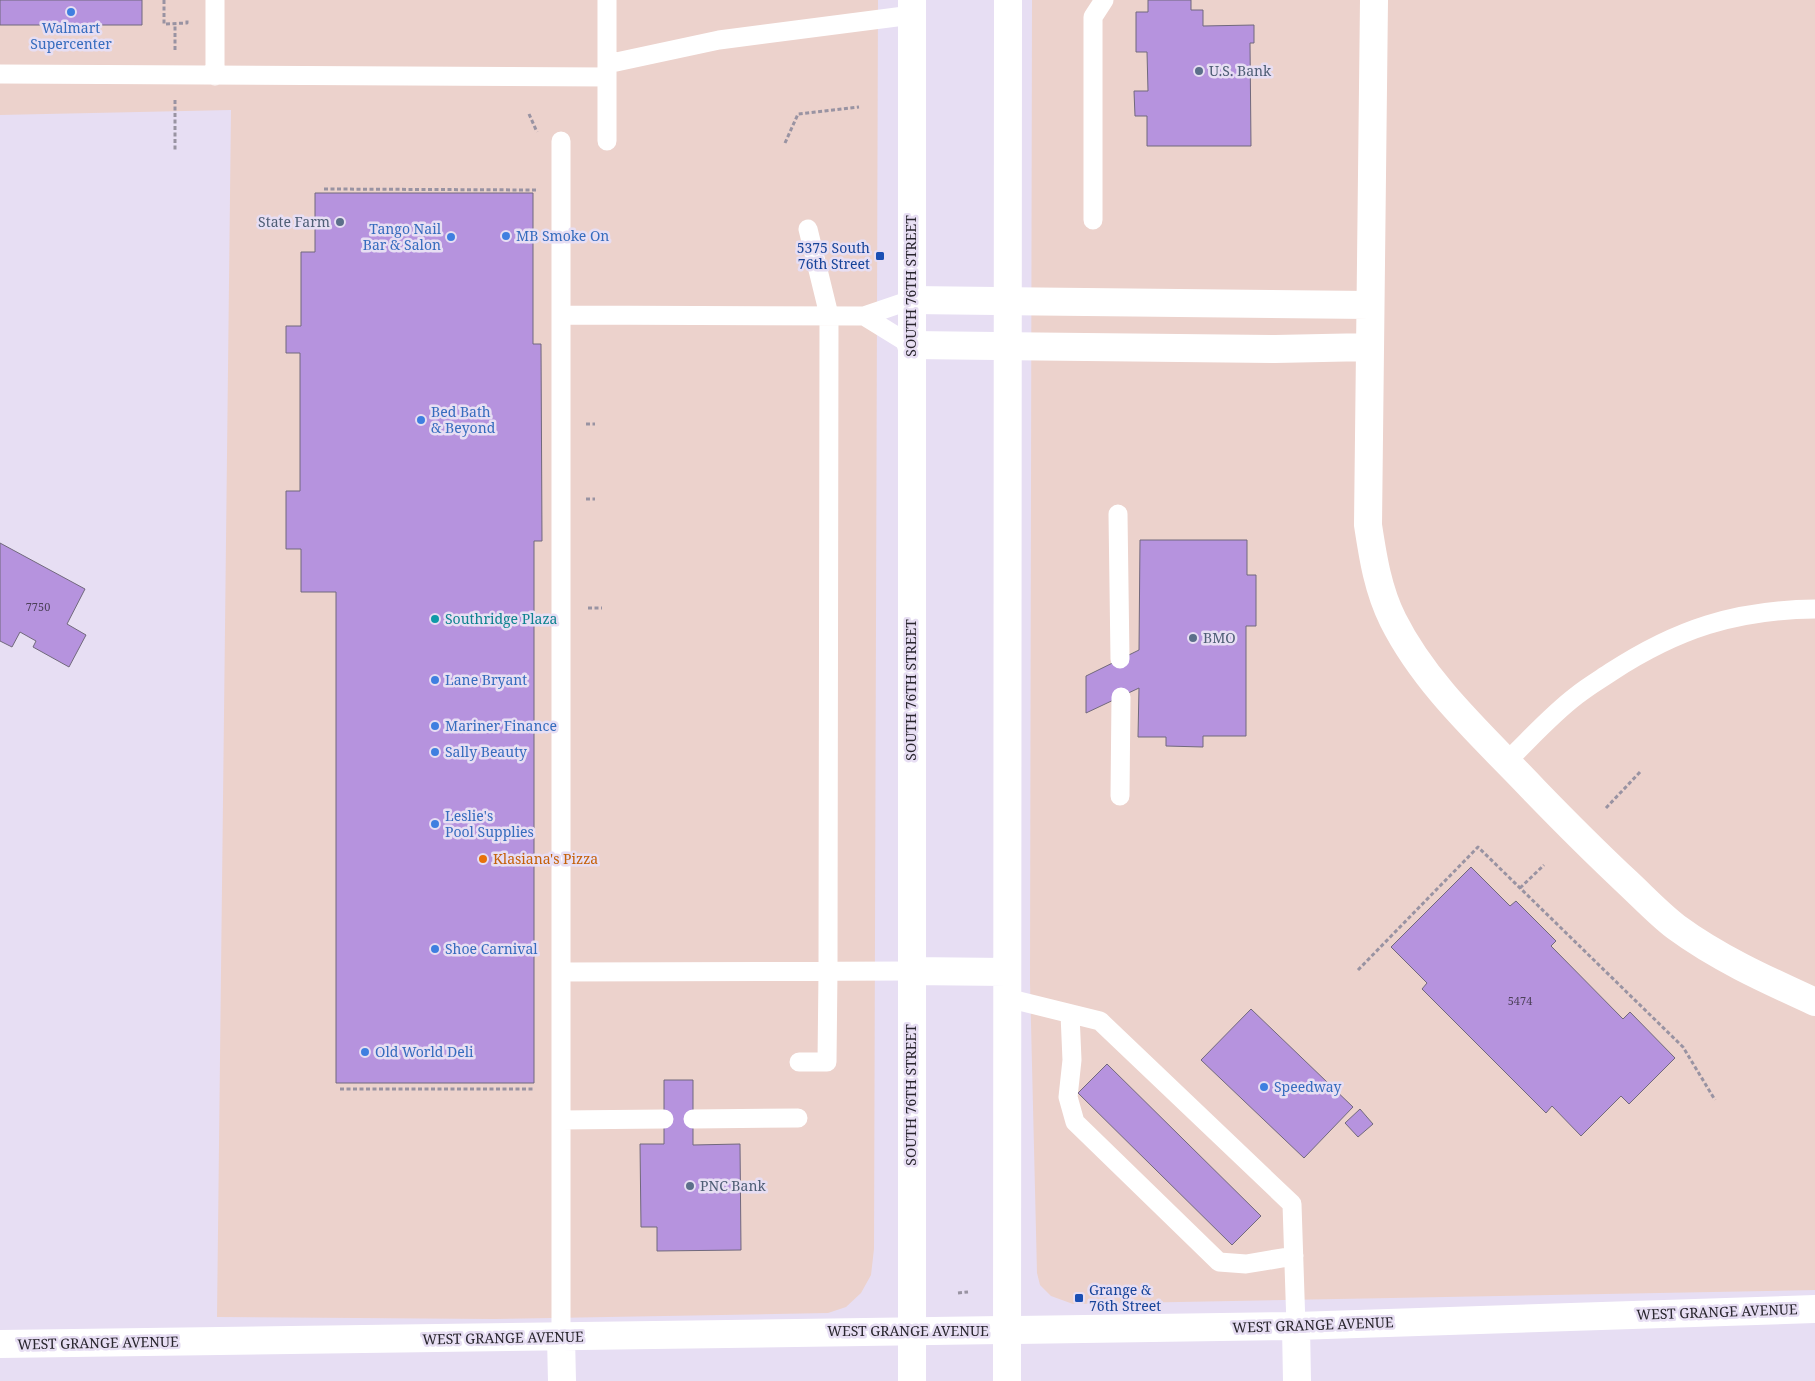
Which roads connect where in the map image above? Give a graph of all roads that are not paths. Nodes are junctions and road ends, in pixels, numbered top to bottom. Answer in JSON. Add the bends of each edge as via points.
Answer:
{"nodes":[{"id":1,"x":215,"y":0,"type":"edge"},
{"id":2,"x":607,"y":0,"type":"edge"},
{"id":3,"x":1008,"y":0,"type":"edge"},
{"id":4,"x":1104,"y":0,"type":"edge"},
{"id":5,"x":1374,"y":0,"type":"edge"},
{"id":6,"x":912,"y":7,"type":"edge"},
{"id":7,"x":607,"y":71,"type":"junction"},
{"id":8,"x":0,"y":74,"type":"edge"},
{"id":9,"x":215,"y":76,"type":"junction"},
{"id":10,"x":561,"y":141,"type":"dead end"},
{"id":11,"x":607,"y":141,"type":"dead end"},
{"id":12,"x":1093,"y":220,"type":"dead end"},
{"id":13,"x":808,"y":229,"type":"dead end"},
{"id":14,"x":911,"y":300,"type":"junction"},
{"id":15,"x":1008,"y":300,"type":"junction"},
{"id":16,"x":1370,"y":305,"type":"junction"},
{"id":17,"x":561,"y":315,"type":"junction"},
{"id":18,"x":829,"y":315,"type":"junction"},
{"id":19,"x":864,"y":316,"type":"junction"},
{"id":20,"x":912,"y":345,"type":"junction"},
{"id":21,"x":1008,"y":345,"type":"junction"},
{"id":22,"x":1370,"y":347,"type":"junction"},
{"id":23,"x":1118,"y":514,"type":"dead end"},
{"id":24,"x":1815,"y":609,"type":"edge"},
{"id":25,"x":1120,"y":659,"type":"dead end"},
{"id":26,"x":1121,"y":697,"type":"dead end"},
{"id":27,"x":1507,"y":761,"type":"junction"},
{"id":28,"x":1120,"y":796,"type":"dead end"},
{"id":29,"x":910,"y":971,"type":"junction"},
{"id":30,"x":561,"y":972,"type":"junction"},
{"id":31,"x":828,"y":972,"type":"junction"},
{"id":32,"x":1007,"y":972,"type":"junction"},
{"id":33,"x":1007,"y":998,"type":"junction"},
{"id":34,"x":1815,"y":1002,"type":"edge"},
{"id":35,"x":1070,"y":1014,"type":"junction"},
{"id":36,"x":799,"y":1062,"type":"dead end"},
{"id":37,"x":798,"y":1118,"type":"dead end"},
{"id":38,"x":664,"y":1119,"type":"dead end"},
{"id":39,"x":694,"y":1119,"type":"dead end"},
{"id":40,"x":561,"y":1120,"type":"junction"},
{"id":41,"x":1294,"y":1256,"type":"junction"},
{"id":42,"x":1815,"y":1309,"type":"edge"},
{"id":43,"x":1296,"y":1326,"type":"junction"},
{"id":44,"x":912,"y":1330,"type":"junction"},
{"id":45,"x":1006,"y":1331,"type":"junction"},
{"id":46,"x":561,"y":1337,"type":"junction"},
{"id":47,"x":0,"y":1344,"type":"edge"},
{"id":48,"x":562,"y":1381,"type":"edge"},
{"id":49,"x":912,"y":1381,"type":"edge"},
{"id":50,"x":1007,"y":1381,"type":"edge"},
{"id":51,"x":1297,"y":1381,"type":"edge"}],
"edges":[{"from":1,"to":9,"type":"lane"},
{"from":2,"to":7,"type":"lane"},
{"from":3,"to":15,"type":"street"},
{"from":4,"to":12,"type":"lane","via":[[1093,17]]},
{"from":5,"to":16,"type":"street"},
{"from":6,"to":7,"type":"lane","via":[[718,40]]},
{"from":6,"to":14,"type":"street","name":"SOUTH 76TH STREET"},
{"from":7,"to":9,"type":"lane"},
{"from":7,"to":11,"type":"lane"},
{"from":8,"to":9,"type":"lane"},
{"from":10,"to":17,"type":"lane"},
{"from":13,"to":18,"type":"lane"},
{"from":14,"to":15,"type":"street"},
{"from":14,"to":19,"type":"lane"},
{"from":14,"to":20,"type":"street","name":"SOUTH 76TH STREET"},
{"from":15,"to":16,"type":"street"},
{"from":15,"to":21,"type":"street"},
{"from":16,"to":22,"type":"street"},
{"from":17,"to":18,"type":"lane"},
{"from":17,"to":30,"type":"lane"},
{"from":18,"to":19,"type":"lane"},
{"from":18,"to":31,"type":"lane"},
{"from":19,"to":20,"type":"lane"},
{"from":20,"to":21,"type":"street"},
{"from":20,"to":29,"type":"street","name":"SOUTH 76TH STREET"},
{"from":21,"to":22,"type":"street","via":[[1275,349]]},
{"from":21,"to":32,"type":"street"},
{"from":22,"to":27,"type":"street","via":[[1368,525],[1377,579],[1392,619],[1419,666]]},
{"from":23,"to":25,"type":"lane"},
{"from":24,"to":27,"type":"lane","via":[[1765,611],[1721,620],[1640,653],[1576,696]]},
{"from":26,"to":28,"type":"lane"},
{"from":27,"to":34,"type":"street","via":[[1575,834],[1675,926],[1760,976]]},
{"from":29,"to":31,"type":"lane"},
{"from":29,"to":32,"type":"street"},
{"from":29,"to":44,"type":"street","name":"SOUTH 76TH STREET"},
{"from":30,"to":31,"type":"lane"},
{"from":30,"to":40,"type":"lane"},
{"from":31,"to":36,"type":"lane","via":[[827,1062]]},
{"from":32,"to":33,"type":"street"},
{"from":33,"to":35,"type":"lane"},
{"from":33,"to":45,"type":"street"},
{"from":35,"to":41,"type":"lane","via":[[1100,1021],[1292,1204]]},
{"from":35,"to":41,"type":"lane","via":[[1072,1060],[1068,1097],[1075,1122],[1219,1262],[1246,1264]]},
{"from":37,"to":39,"type":"lane"},
{"from":38,"to":40,"type":"lane"},
{"from":40,"to":46,"type":"lane"},
{"from":41,"to":43,"type":"lane"},
{"from":42,"to":43,"type":"street","name":"WEST GRANGE AVENUE"},
{"from":43,"to":45,"type":"street","name":"WEST GRANGE AVENUE"},
{"from":43,"to":51,"type":"street"},
{"from":44,"to":45,"type":"street","name":"WEST GRANGE AVENUE"},
{"from":44,"to":46,"type":"street","name":"WEST GRANGE AVENUE"},
{"from":44,"to":49,"type":"street","name":"SOUTH 76TH STREET"},
{"from":45,"to":50,"type":"street"},
{"from":46,"to":47,"type":"street","name":"WEST GRANGE AVENUE"},
{"from":46,"to":48,"type":"street"}]}
